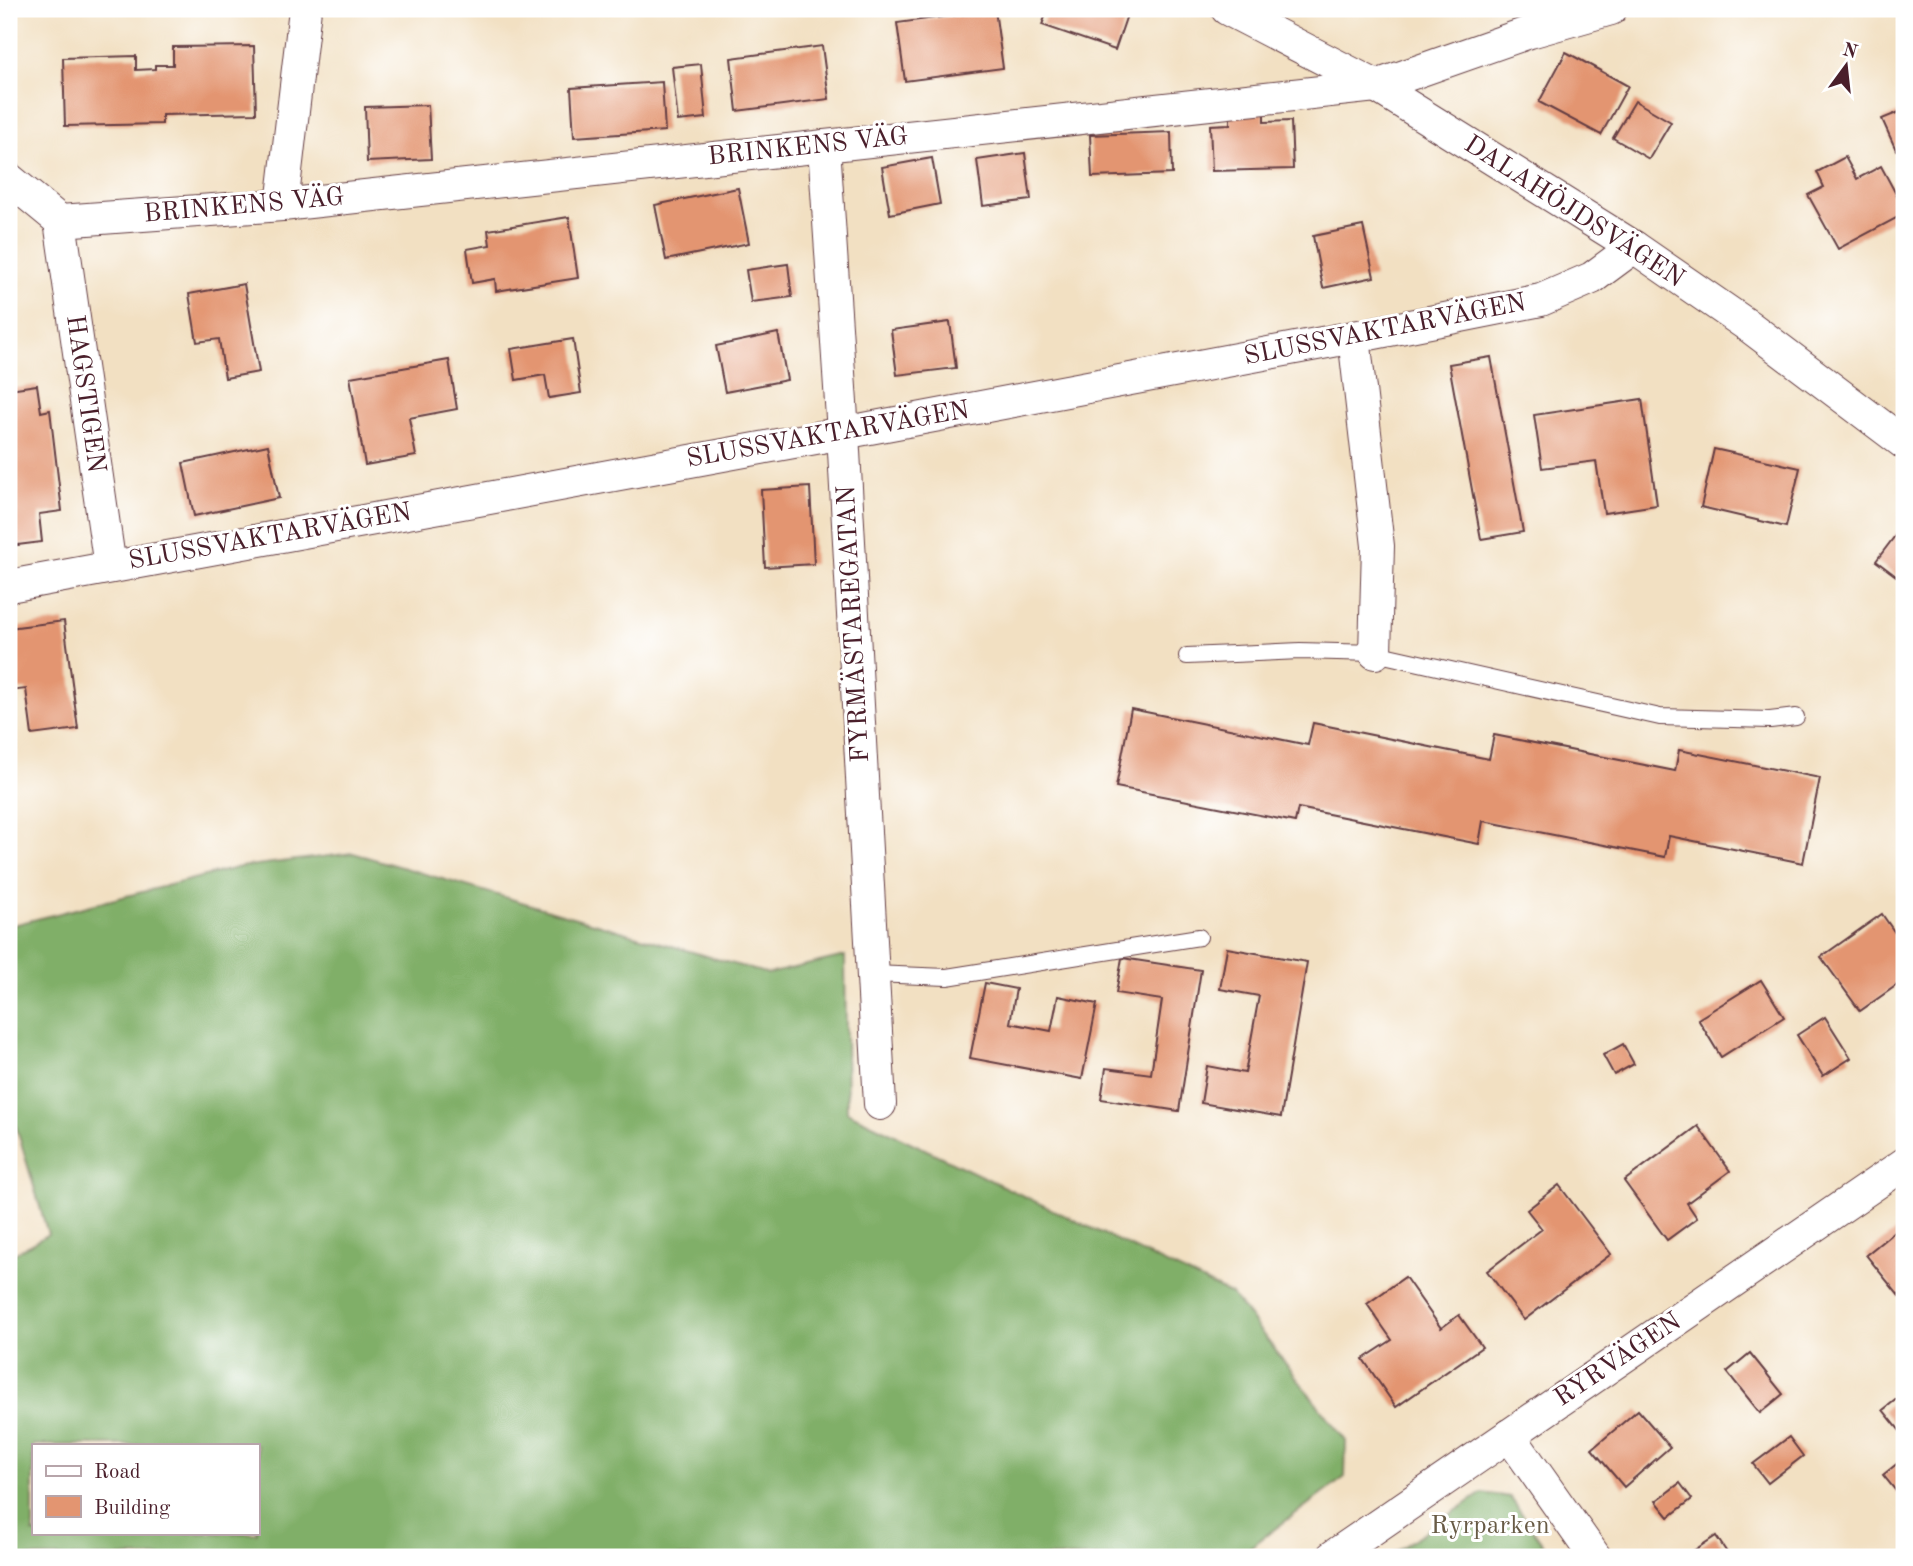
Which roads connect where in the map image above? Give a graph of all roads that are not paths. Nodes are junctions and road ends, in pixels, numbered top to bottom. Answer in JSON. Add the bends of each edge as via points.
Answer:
{"nodes":[{"id":1,"x":305,"y":9,"type":"edge"},
{"id":2,"x":1227,"y":9,"type":"edge"},
{"id":3,"x":1611,"y":9,"type":"edge"},
{"id":4,"x":1376,"y":86,"type":"junction"},
{"id":5,"x":824,"y":146,"type":"junction"},
{"id":6,"x":9,"y":179,"type":"edge"},
{"id":7,"x":282,"y":205,"type":"junction"},
{"id":8,"x":60,"y":221,"type":"junction"},
{"id":9,"x":1634,"y":247,"type":"junction"},
{"id":10,"x":1354,"y":337,"type":"junction"},
{"id":11,"x":844,"y":433,"type":"junction"},
{"id":12,"x":1904,"y":443,"type":"edge"},
{"id":13,"x":110,"y":566,"type":"junction"},
{"id":14,"x":9,"y":586,"type":"edge"},
{"id":15,"x":1375,"y":653,"type":"junction"},
{"id":16,"x":1187,"y":656,"type":"dead end"},
{"id":17,"x":1796,"y":717,"type":"dead end"},
{"id":18,"x":1199,"y":937,"type":"dead end"},
{"id":19,"x":873,"y":974,"type":"junction"},
{"id":20,"x":880,"y":1104,"type":"dead end"},
{"id":21,"x":1904,"y":1164,"type":"edge"},
{"id":22,"x":1509,"y":1435,"type":"junction"},
{"id":23,"x":1332,"y":1557,"type":"edge"},
{"id":24,"x":1595,"y":1557,"type":"edge"}],
"edges":[{"from":1,"to":7,"type":"street"},
{"from":2,"to":4,"type":"street","name":"DALAHÖJDSVÄGEN"},
{"from":3,"to":4,"type":"street","name":"BRINKENS VÄG"},
{"from":4,"to":5,"type":"street","name":"BRINKENS VÄG"},
{"from":4,"to":9,"type":"street","name":"DALAHÖJDSVÄGEN"},
{"from":5,"to":7,"type":"street","name":"BRINKENS VÄG"},
{"from":5,"to":11,"type":"street","name":"FYRMÄSTAREGATAN"},
{"from":6,"to":8,"type":"street"},
{"from":7,"to":8,"type":"street","name":"BRINKENS VÄG"},
{"from":8,"to":13,"type":"street","name":"HAGSTIGEN"},
{"from":9,"to":10,"type":"street","name":"SLUSSVAKTARVÄGEN","via":[[1592,278],[1541,300]]},
{"from":9,"to":12,"type":"street","name":"DALAHÖJDSVÄGEN"},
{"from":10,"to":11,"type":"street","name":"SLUSSVAKTARVÄGEN"},
{"from":10,"to":15,"type":"street","via":[[1378,546]]},
{"from":11,"to":13,"type":"street","name":"SLUSSVAKTARVÄGEN"},
{"from":11,"to":19,"type":"street","name":"FYRMÄSTAREGATAN"},
{"from":13,"to":14,"type":"street","name":"SLUSSVAKTARVÄGEN"},
{"from":15,"to":16,"type":"lane"},
{"from":15,"to":17,"type":"lane","via":[[1660,716]]},
{"from":18,"to":19,"type":"lane","via":[[947,977]]},
{"from":19,"to":20,"type":"street","name":"FYRMÄSTAREGATAN"},
{"from":21,"to":22,"type":"street","name":"RYRVÄGEN"},
{"from":22,"to":23,"type":"street","name":"RYRVÄGEN"},
{"from":22,"to":24,"type":"street"}]}
